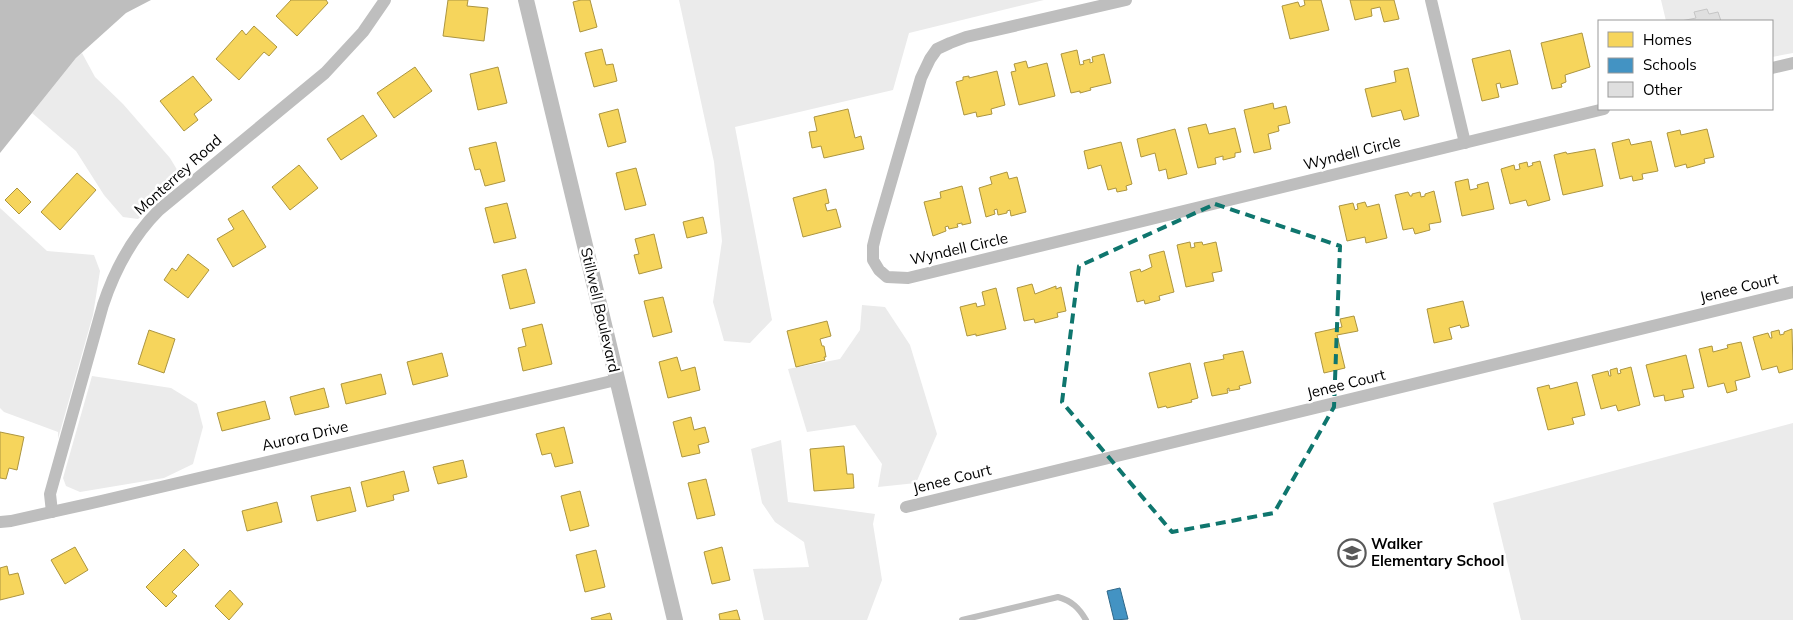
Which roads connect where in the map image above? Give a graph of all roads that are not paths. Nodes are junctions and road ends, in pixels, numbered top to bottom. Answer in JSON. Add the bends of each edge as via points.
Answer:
{"nodes":[{"id":1,"x":385,"y":0,"type":"edge"},
{"id":2,"x":526,"y":0,"type":"edge"},
{"id":3,"x":1126,"y":0,"type":"edge"},
{"id":4,"x":1431,"y":0,"type":"edge"},
{"id":5,"x":1793,"y":63,"type":"edge"},
{"id":6,"x":1773,"y":68,"type":"edge"},
{"id":7,"x":1600,"y":110,"type":"edge"},
{"id":8,"x":1465,"y":143,"type":"junction"},
{"id":9,"x":1793,"y":292,"type":"edge"},
{"id":10,"x":616,"y":380,"type":"junction"},
{"id":11,"x":906,"y":507,"type":"dead end"},
{"id":12,"x":52,"y":512,"type":"junction"},
{"id":13,"x":0,"y":522,"type":"edge"},
{"id":14,"x":675,"y":620,"type":"edge"},
{"id":15,"x":962,"y":620,"type":"edge"},
{"id":16,"x":1086,"y":620,"type":"edge"}],
"edges":[{"from":1,"to":12,"type":"street","name":"Monterrey Road","via":[[363,32],[325,73],[159,210],[129,247],[103,305],[50,494]]},
{"from":2,"to":10,"type":"street","name":"Stillwell Boulevard"},
{"from":3,"to":8,"type":"street","name":"Wyndell Circle","via":[[966,37],[937,49],[920,78],[877,230],[873,260],[879,270],[887,277],[908,278]]},
{"from":4,"to":8,"type":"street"},
{"from":5,"to":6,"type":"street"},
{"from":7,"to":8,"type":"street","name":"Wyndell Circle"},
{"from":9,"to":11,"type":"street","name":"Jenee Court"},
{"from":10,"to":12,"type":"street","name":"Aurora Drive"},
{"from":10,"to":14,"type":"street","name":"Stillwell Boulevard"},
{"from":12,"to":13,"type":"street","name":"Aurora Drive"},
{"from":15,"to":16,"type":"lane","via":[[1058,597],[1075,605]]}]}
